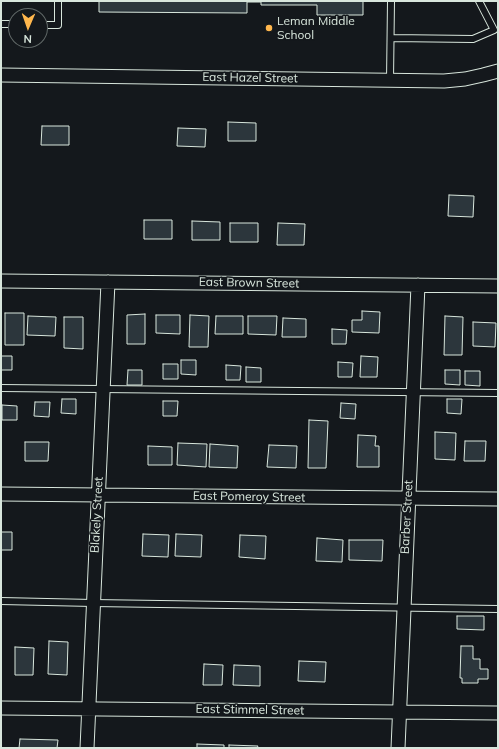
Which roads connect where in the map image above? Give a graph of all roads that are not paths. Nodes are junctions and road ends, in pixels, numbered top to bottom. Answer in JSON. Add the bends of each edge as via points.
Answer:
{"nodes":[{"id":1,"x":58,"y":1,"type":"edge"},
{"id":2,"x":391,"y":1,"type":"edge"},
{"id":3,"x":479,"y":1,"type":"edge"},
{"id":4,"x":48,"y":25,"type":"edge"},
{"id":5,"x":390,"y":38,"type":"junction"},
{"id":6,"x":498,"y":71,"type":"edge"},
{"id":7,"x":1,"y":75,"type":"edge"},
{"id":8,"x":390,"y":80,"type":"junction"},
{"id":9,"x":1,"y":280,"type":"edge"},
{"id":10,"x":108,"y":282,"type":"junction"},
{"id":11,"x":418,"y":285,"type":"junction"},
{"id":12,"x":498,"y":286,"type":"edge"},
{"id":13,"x":1,"y":388,"type":"edge"},
{"id":14,"x":103,"y":388,"type":"junction"},
{"id":15,"x":413,"y":392,"type":"junction"},
{"id":16,"x":498,"y":393,"type":"edge"},
{"id":17,"x":1,"y":494,"type":"edge"},
{"id":18,"x":98,"y":495,"type":"junction"},
{"id":19,"x":408,"y":498,"type":"junction"},
{"id":20,"x":498,"y":500,"type":"edge"},
{"id":21,"x":1,"y":600,"type":"edge"},
{"id":22,"x":93,"y":603,"type":"junction"},
{"id":23,"x":403,"y":608,"type":"junction"},
{"id":24,"x":498,"y":609,"type":"edge"},
{"id":25,"x":1,"y":708,"type":"edge"},
{"id":26,"x":89,"y":709,"type":"junction"},
{"id":27,"x":399,"y":712,"type":"junction"},
{"id":28,"x":498,"y":713,"type":"edge"},
{"id":29,"x":87,"y":748,"type":"edge"},
{"id":30,"x":398,"y":748,"type":"edge"}],
"edges":[{"from":1,"to":4,"type":"lane","via":[[58,25]]},
{"from":2,"to":5,"type":"lane"},
{"from":3,"to":5,"type":"lane","via":[[494,30],[473,39]]},
{"from":5,"to":8,"type":"lane"},
{"from":6,"to":8,"type":"street","name":"East Hazel Street","via":[[477,77],[444,81]]},
{"from":7,"to":8,"type":"street","name":"East Hazel Street"},
{"from":9,"to":10,"type":"street","name":"East Brown Street"},
{"from":10,"to":11,"type":"street","name":"East Brown Street"},
{"from":10,"to":14,"type":"street","name":"Blakely Street"},
{"from":11,"to":12,"type":"street","name":"East Brown Street"},
{"from":11,"to":15,"type":"street","name":"Barber Street"},
{"from":13,"to":14,"type":"lane"},
{"from":14,"to":15,"type":"lane"},
{"from":14,"to":18,"type":"street","name":"Blakely Street"},
{"from":15,"to":16,"type":"lane"},
{"from":15,"to":19,"type":"street","name":"Barber Street"},
{"from":17,"to":18,"type":"street","name":"East Pomeroy Street"},
{"from":18,"to":19,"type":"street","name":"East Pomeroy Street"},
{"from":18,"to":22,"type":"street","name":"Blakely Street"},
{"from":19,"to":20,"type":"street","name":"East Pomeroy Street"},
{"from":19,"to":23,"type":"street","name":"Barber Street"},
{"from":21,"to":22,"type":"lane"},
{"from":22,"to":23,"type":"lane"},
{"from":22,"to":26,"type":"street","name":"Blakely Street"},
{"from":23,"to":24,"type":"lane"},
{"from":23,"to":27,"type":"street","name":"Barber Street"},
{"from":25,"to":26,"type":"street","name":"East Stimmel Street"},
{"from":26,"to":27,"type":"street","name":"East Stimmel Street"},
{"from":26,"to":29,"type":"street","name":"Blakely Street"},
{"from":27,"to":28,"type":"street","name":"East Stimmel Street"},
{"from":27,"to":30,"type":"street","name":"Barber Street"}]}
